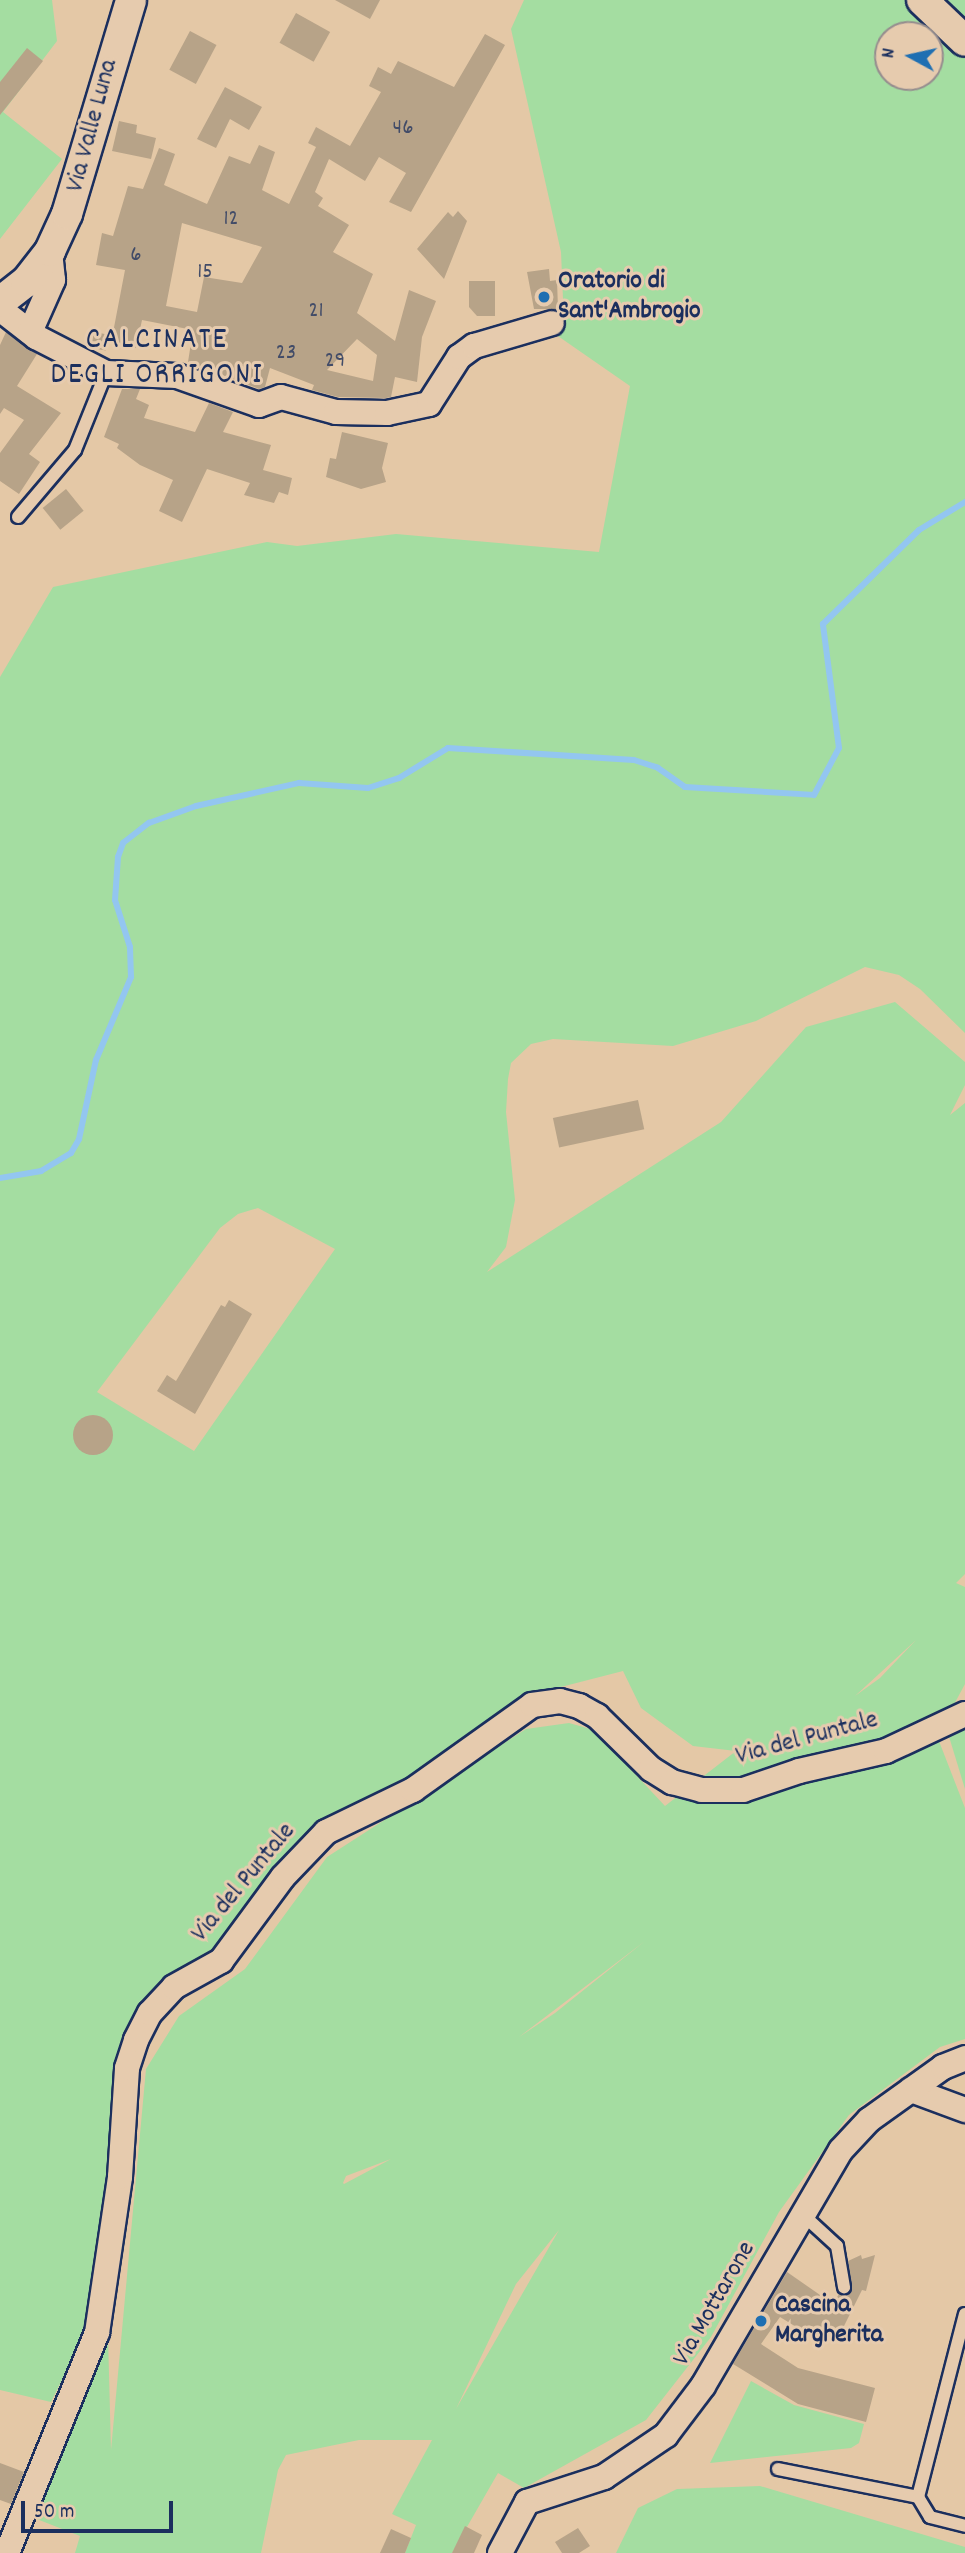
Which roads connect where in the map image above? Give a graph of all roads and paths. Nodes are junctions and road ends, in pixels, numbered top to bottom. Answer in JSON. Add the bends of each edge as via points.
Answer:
{"nodes":[{"id":1,"x":131,"y":0,"type":"edge"},
{"id":2,"x":922,"y":0,"type":"edge"},
{"id":3,"x":965,"y":41,"type":"edge"},
{"id":4,"x":59,"y":271,"type":"junction"},
{"id":5,"x":0,"y":302,"type":"edge"},
{"id":6,"x":0,"y":309,"type":"edge"},
{"id":7,"x":552,"y":324,"type":"dead end"},
{"id":8,"x":30,"y":332,"type":"junction"},
{"id":9,"x":106,"y":373,"type":"junction"},
{"id":10,"x":18,"y":517,"type":"dead end"},
{"id":11,"x":965,"y":1714,"type":"edge"},
{"id":12,"x":965,"y":2058,"type":"edge"},
{"id":13,"x":911,"y":2090,"type":"junction"},
{"id":14,"x":965,"y":2110,"type":"edge"},
{"id":15,"x":801,"y":2213,"type":"junction"},
{"id":16,"x":844,"y":2287,"type":"dead end"},
{"id":17,"x":965,"y":2314,"type":"edge"},
{"id":18,"x":778,"y":2469,"type":"dead end"},
{"id":19,"x":918,"y":2497,"type":"junction"},
{"id":20,"x":965,"y":2526,"type":"edge"},
{"id":21,"x":7,"y":2553,"type":"edge"},
{"id":22,"x":500,"y":2553,"type":"edge"}],
"edges":[{"from":1,"to":4,"type":"street","name":"Via Valle Luna"},
{"from":2,"to":3,"type":"street"},
{"from":4,"to":5,"type":"street","name":"Via Valle Luna","via":[[26,282]]},
{"from":4,"to":8,"type":"street"},
{"from":6,"to":8,"type":"street"},
{"from":7,"to":9,"type":"street","via":[[474,346],[459,357],[429,404],[387,413],[336,412],[281,397],[259,405],[177,376]]},
{"from":8,"to":9,"type":"street"},
{"from":9,"to":10,"type":"lane","via":[[75,450]]},
{"from":11,"to":21,"type":"street","name":"Via del Puntale","via":[[886,1751],[799,1771],[743,1790],[702,1790],[672,1782],[652,1769],[597,1716],[579,1706],[560,1701],[532,1705],[413,1790],[326,1832],[283,1877],[221,1961],[174,1987],[150,2013],[136,2040],[127,2068],[120,2177],[97,2333]]},
{"from":12,"to":13,"type":"street","name":"Via Mottarone"},
{"from":13,"to":14,"type":"street"},
{"from":13,"to":15,"type":"street","name":"Via Mottarone","via":[[869,2120],[841,2150]]},
{"from":15,"to":16,"type":"lane","via":[[837,2246]]},
{"from":15,"to":22,"type":"street","name":"Via Mottarone","via":[[703,2386],[666,2435],[604,2477],[527,2502]]},
{"from":17,"to":19,"type":"lane"},
{"from":18,"to":19,"type":"lane"},
{"from":19,"to":20,"type":"lane","via":[[930,2517]]}]}
